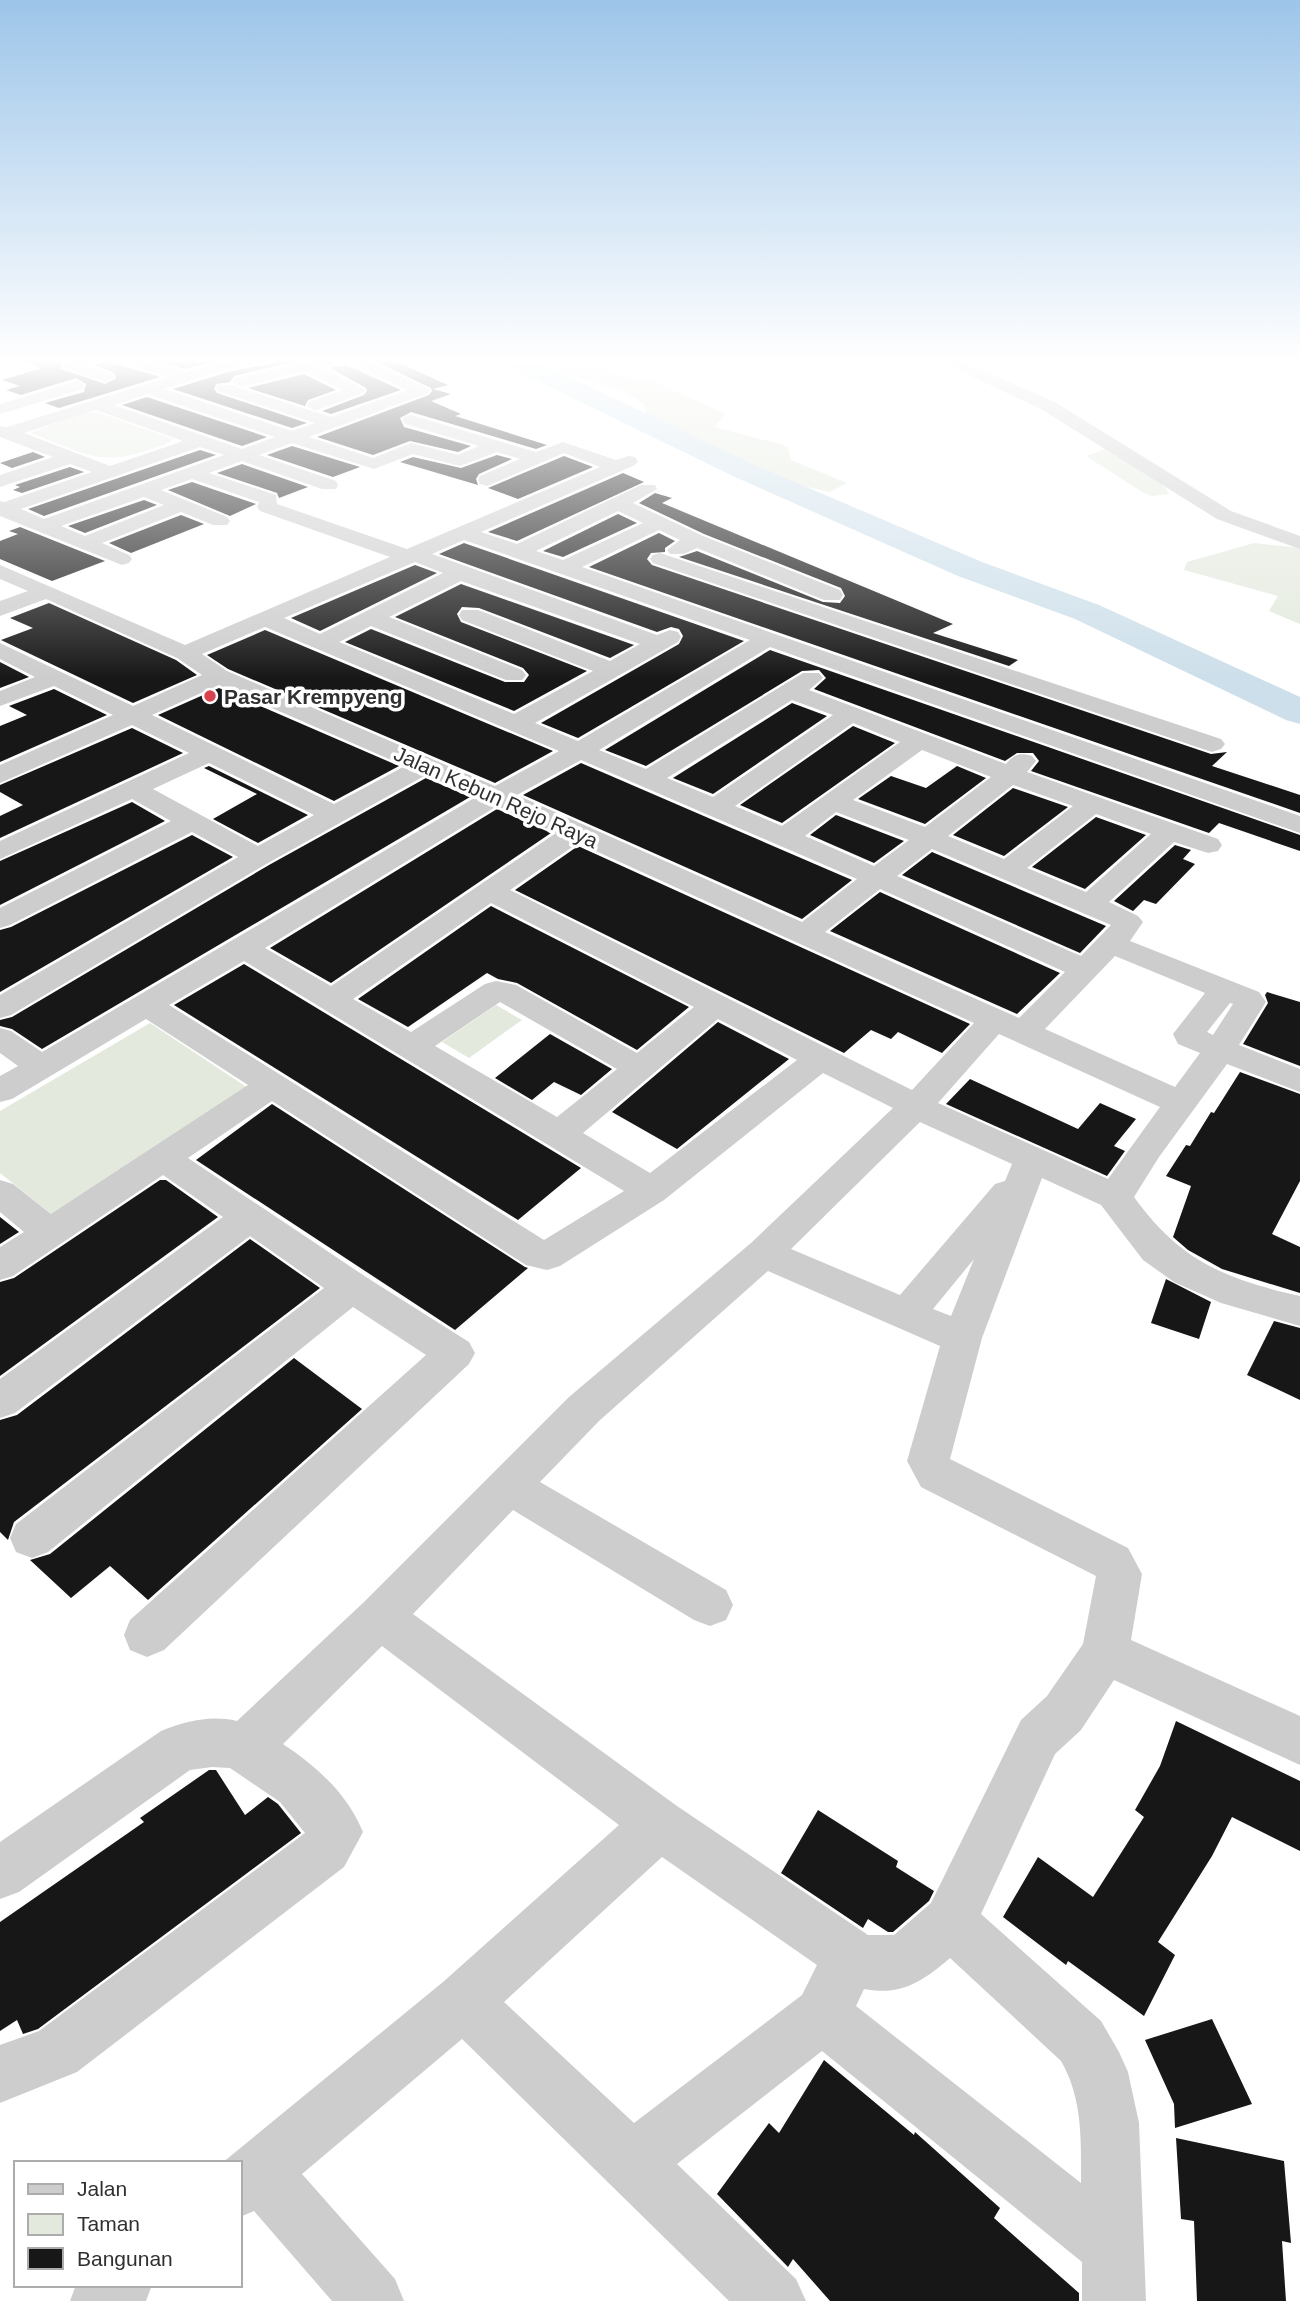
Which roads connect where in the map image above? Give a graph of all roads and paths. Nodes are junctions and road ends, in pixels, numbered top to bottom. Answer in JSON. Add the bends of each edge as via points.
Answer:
{"nodes":[{"id":1,"x":45,"y":464,"type":"edge"},
{"id":2,"x":90,"y":464,"type":"edge"},
{"id":3,"x":131,"y":464,"type":"edge"},
{"id":4,"x":216,"y":464,"type":"edge"},
{"id":5,"x":272,"y":464,"type":"edge"},
{"id":6,"x":522,"y":464,"type":"edge"},
{"id":7,"x":621,"y":464,"type":"edge"},
{"id":8,"x":1143,"y":464,"type":"edge"},
{"id":9,"x":109,"y":472,"type":"junction"},
{"id":10,"x":192,"y":473,"type":"junction"},
{"id":11,"x":5,"y":475,"type":"edge"},
{"id":12,"x":487,"y":480,"type":"dead end"},
{"id":13,"x":329,"y":485,"type":"dead end"},
{"id":14,"x":648,"y":489,"type":"dead end"},
{"id":15,"x":144,"y":490,"type":"junction"},
{"id":16,"x":620,"y":504,"type":"junction"},
{"id":17,"x":181,"y":505,"type":"junction"},
{"id":18,"x":1,"y":509,"type":"edge"},
{"id":19,"x":220,"y":521,"type":"dead end"},
{"id":20,"x":659,"y":523,"type":"junction"},
{"id":21,"x":45,"y":526,"type":"junction"},
{"id":22,"x":465,"y":533,"type":"junction"},
{"id":23,"x":696,"y":540,"type":"junction"},
{"id":24,"x":84,"y":542,"type":"junction"},
{"id":25,"x":1300,"y":543,"type":"edge"},
{"id":26,"x":520,"y":551,"type":"junction"},
{"id":27,"x":412,"y":555,"type":"junction"},
{"id":28,"x":121,"y":559,"type":"dead end"},
{"id":29,"x":648,"y":566,"type":"junction"},
{"id":30,"x":566,"y":567,"type":"junction"},
{"id":31,"x":0,"y":571,"type":"edge"},
{"id":32,"x":460,"y":573,"type":"junction"},
{"id":33,"x":613,"y":585,"type":"junction"},
{"id":34,"x":45,"y":592,"type":"junction"},
{"id":35,"x":517,"y":592,"type":"junction"},
{"id":36,"x":0,"y":609,"type":"edge"},
{"id":37,"x":470,"y":615,"type":"junction"},
{"id":38,"x":372,"y":618,"type":"junction"},
{"id":39,"x":707,"y":618,"type":"junction"},
{"id":40,"x":266,"y":619,"type":"junction"},
{"id":41,"x":419,"y":639,"type":"junction"},
{"id":42,"x":891,"y":639,"type":"junction"},
{"id":43,"x":766,"y":640,"type":"junction"},
{"id":44,"x":319,"y":643,"type":"junction"},
{"id":45,"x":658,"y":643,"type":"junction"},
{"id":46,"x":0,"y":650,"type":"edge"},
{"id":47,"x":563,"y":651,"type":"junction"},
{"id":48,"x":185,"y":653,"type":"junction"},
{"id":49,"x":841,"y":664,"type":"junction"},
{"id":50,"x":610,"y":669,"type":"junction"},
{"id":51,"x":514,"y":675,"type":"junction"},
{"id":52,"x":219,"y":676,"type":"junction"},
{"id":53,"x":55,"y":677,"type":"junction"},
{"id":54,"x":791,"y":691,"type":"junction"},
{"id":55,"x":0,"y":699,"type":"edge"},
{"id":56,"x":463,"y":702,"type":"junction"},
{"id":57,"x":851,"y":714,"type":"junction"},
{"id":58,"x":130,"y":716,"type":"junction"},
{"id":59,"x":514,"y":724,"type":"junction"},
{"id":60,"x":1045,"y":738,"type":"junction"},
{"id":61,"x":919,"y":740,"type":"junction"},
{"id":62,"x":1212,"y":744,"type":"dead end"},
{"id":63,"x":579,"y":751,"type":"junction"},
{"id":64,"x":209,"y":753,"type":"junction"},
{"id":65,"x":425,"y":765,"type":"junction"},
{"id":66,"x":0,"y":775,"type":"edge"},
{"id":67,"x":1010,"y":775,"type":"junction"},
{"id":68,"x":648,"y":779,"type":"junction"},
{"id":69,"x":131,"y":788,"type":"junction"},
{"id":70,"x":496,"y":796,"type":"junction"},
{"id":71,"x":833,"y":802,"type":"junction"},
{"id":72,"x":1093,"y":804,"type":"junction"},
{"id":73,"x":716,"y":807,"type":"junction"},
{"id":74,"x":334,"y":815,"type":"junction"},
{"id":75,"x":194,"y":820,"type":"junction"},
{"id":76,"x":1300,"y":825,"type":"edge"},
{"id":77,"x":1170,"y":831,"type":"junction"},
{"id":78,"x":576,"y":832,"type":"junction"},
{"id":79,"x":785,"y":837,"type":"junction"},
{"id":80,"x":929,"y":838,"type":"junction"},
{"id":81,"x":1208,"y":845,"type":"dead end"},
{"id":82,"x":0,"y":851,"type":"edge"},
{"id":83,"x":258,"y":857,"type":"junction"},
{"id":84,"x":1006,"y":871,"type":"junction"},
{"id":85,"x":876,"y":877,"type":"junction"},
{"id":86,"x":491,"y":892,"type":"junction"},
{"id":87,"x":1090,"y":904,"type":"junction"},
{"id":88,"x":0,"y":919,"type":"edge"},
{"id":89,"x":803,"y":935,"type":"junction"},
{"id":90,"x":1109,"y":943,"type":"junction"},
{"id":91,"x":244,"y":948,"type":"junction"},
{"id":92,"x":1084,"y":969,"type":"junction"},
{"id":93,"x":331,"y":1000,"type":"junction"},
{"id":94,"x":147,"y":1005,"type":"junction"},
{"id":95,"x":715,"y":1006,"type":"junction"},
{"id":96,"x":0,"y":1008,"type":"edge"},
{"id":97,"x":994,"y":1020,"type":"junction"},
{"id":98,"x":1024,"y":1032,"type":"junction"},
{"id":99,"x":0,"y":1038,"type":"edge"},
{"id":100,"x":411,"y":1047,"type":"junction"},
{"id":101,"x":1220,"y":1050,"type":"junction"},
{"id":102,"x":822,"y":1057,"type":"junction"},
{"id":103,"x":40,"y":1066,"type":"junction"},
{"id":104,"x":639,"y":1068,"type":"junction"},
{"id":105,"x":1300,"y":1081,"type":"edge"},
{"id":106,"x":272,"y":1085,"type":"junction"},
{"id":107,"x":0,"y":1090,"type":"edge"},
{"id":108,"x":1181,"y":1103,"type":"junction"},
{"id":109,"x":916,"y":1107,"type":"junction"},
{"id":110,"x":559,"y":1134,"type":"junction"},
{"id":111,"x":163,"y":1158,"type":"junction"},
{"id":112,"x":1028,"y":1167,"type":"junction"},
{"id":113,"x":651,"y":1191,"type":"junction"},
{"id":114,"x":0,"y":1193,"type":"edge"},
{"id":115,"x":1113,"y":1195,"type":"junction"},
{"id":116,"x":249,"y":1217,"type":"junction"},
{"id":117,"x":50,"y":1232,"type":"junction"},
{"id":118,"x":764,"y":1253,"type":"junction"},
{"id":119,"x":0,"y":1266,"type":"edge"},
{"id":120,"x":352,"y":1287,"type":"junction"},
{"id":121,"x":1300,"y":1311,"type":"edge"},
{"id":122,"x":907,"y":1313,"type":"junction"},
{"id":123,"x":962,"y":1338,"type":"junction"},
{"id":124,"x":0,"y":1401,"type":"edge"},
{"id":125,"x":508,"y":1485,"type":"junction"},
{"id":126,"x":32,"y":1538,"type":"dead end"},
{"id":127,"x":710,"y":1605,"type":"dead end"},
{"id":128,"x":380,"y":1617,"type":"junction"},
{"id":129,"x":147,"y":1635,"type":"dead end"},
{"id":130,"x":1105,"y":1652,"type":"junction"},
{"id":131,"x":1300,"y":1741,"type":"edge"},
{"id":132,"x":244,"y":1748,"type":"junction"},
{"id":133,"x":659,"y":1824,"type":"junction"},
{"id":134,"x":0,"y":1873,"type":"edge"},
{"id":135,"x":950,"y":1922,"type":"junction"},
{"id":136,"x":850,"y":1956,"type":"junction"},
{"id":137,"x":463,"y":2002,"type":"junction"},
{"id":138,"x":822,"y":2015,"type":"junction"},
{"id":139,"x":0,"y":2074,"type":"edge"},
{"id":140,"x":632,"y":2162,"type":"junction"},
{"id":141,"x":249,"y":2179,"type":"edge"},
{"id":142,"x":1114,"y":2274,"type":"edge"},
{"id":143,"x":119,"y":2287,"type":"edge"},
{"id":144,"x":102,"y":2301,"type":"edge"},
{"id":145,"x":373,"y":2301,"type":"edge"},
{"id":146,"x":774,"y":2301,"type":"edge"}],
"edges":[{"from":1,"to":11,"type":"street"},
{"from":2,"to":9,"type":"street"},
{"from":3,"to":9,"type":"street"},
{"from":4,"to":10,"type":"street"},
{"from":5,"to":13,"type":"street"},
{"from":6,"to":12,"type":"street"},
{"from":7,"to":22,"type":"street"},
{"from":8,"to":25,"type":"street","via":[[1224,515]]},
{"from":9,"to":18,"type":"street"},
{"from":10,"to":15,"type":"street"},
{"from":10,"to":27,"type":"street","via":[[268,499],[267,508]]},
{"from":14,"to":16,"type":"street"},
{"from":15,"to":17,"type":"street"},
{"from":15,"to":21,"type":"street"},
{"from":16,"to":20,"type":"street"},
{"from":16,"to":26,"type":"street"},
{"from":17,"to":19,"type":"street"},
{"from":17,"to":24,"type":"street"},
{"from":18,"to":21,"type":"street"},
{"from":20,"to":23,"type":"street"},
{"from":20,"to":30,"type":"street"},
{"from":21,"to":24,"type":"street"},
{"from":22,"to":26,"type":"street"},
{"from":22,"to":27,"type":"street"},
{"from":23,"to":29,"type":"street"},
{"from":23,"to":42,"type":"street","via":[[895,620],[902,629]]},
{"from":24,"to":28,"type":"street"},
{"from":26,"to":30,"type":"street"},
{"from":27,"to":32,"type":"street"},
{"from":27,"to":40,"type":"street"},
{"from":29,"to":33,"type":"street"},
{"from":29,"to":42,"type":"street"},
{"from":30,"to":33,"type":"street"},
{"from":31,"to":34,"type":"street","name":"Jalan Kebun Rejo Raya"},
{"from":32,"to":35,"type":"street"},
{"from":32,"to":38,"type":"street"},
{"from":33,"to":39,"type":"street"},
{"from":34,"to":36,"type":"street"},
{"from":34,"to":48,"type":"street","name":"Jalan Kebun Rejo Raya"},
{"from":35,"to":37,"type":"street"},
{"from":35,"to":45,"type":"street"},
{"from":37,"to":41,"type":"street"},
{"from":37,"to":47,"type":"street"},
{"from":38,"to":41,"type":"street"},
{"from":38,"to":44,"type":"street"},
{"from":39,"to":43,"type":"street"},
{"from":39,"to":45,"type":"street"},
{"from":40,"to":44,"type":"street"},
{"from":40,"to":48,"type":"street"},
{"from":41,"to":51,"type":"street"},
{"from":42,"to":49,"type":"street"},
{"from":42,"to":62,"type":"street"},
{"from":43,"to":49,"type":"street"},
{"from":43,"to":63,"type":"street"},
{"from":44,"to":56,"type":"street"},
{"from":45,"to":50,"type":"street"},
{"from":46,"to":53,"type":"street"},
{"from":47,"to":50,"type":"street"},
{"from":47,"to":51,"type":"street"},
{"from":48,"to":52,"type":"street","name":"Jalan Kebun Rejo Raya"},
{"from":49,"to":54,"type":"street"},
{"from":49,"to":60,"type":"street"},
{"from":50,"to":59,"type":"street"},
{"from":51,"to":56,"type":"street"},
{"from":52,"to":58,"type":"street"},
{"from":52,"to":65,"type":"street","name":"Jalan Kebun Rejo Raya"},
{"from":53,"to":55,"type":"street"},
{"from":53,"to":58,"type":"street"},
{"from":54,"to":57,"type":"street"},
{"from":54,"to":68,"type":"street"},
{"from":56,"to":59,"type":"street"},
{"from":57,"to":61,"type":"street"},
{"from":57,"to":73,"type":"street"},
{"from":58,"to":64,"type":"street"},
{"from":58,"to":66,"type":"street"},
{"from":59,"to":63,"type":"street"},
{"from":60,"to":67,"type":"street"},
{"from":60,"to":76,"type":"street"},
{"from":61,"to":67,"type":"street"},
{"from":61,"to":71,"type":"street"},
{"from":63,"to":68,"type":"street"},
{"from":63,"to":70,"type":"street"},
{"from":64,"to":69,"type":"street"},
{"from":64,"to":74,"type":"street"},
{"from":65,"to":70,"type":"street","name":"Jalan Kebun Rejo Raya"},
{"from":65,"to":74,"type":"street"},
{"from":67,"to":72,"type":"street"},
{"from":67,"to":80,"type":"street"},
{"from":68,"to":73,"type":"street"},
{"from":69,"to":75,"type":"street"},
{"from":69,"to":82,"type":"street"},
{"from":70,"to":78,"type":"street","name":"Jalan Kebun Rejo Raya"},
{"from":70,"to":91,"type":"street"},
{"from":71,"to":79,"type":"street"},
{"from":71,"to":80,"type":"street"},
{"from":72,"to":77,"type":"street"},
{"from":72,"to":84,"type":"street"},
{"from":73,"to":79,"type":"street"},
{"from":74,"to":83,"type":"street"},
{"from":75,"to":83,"type":"street"},
{"from":75,"to":88,"type":"street"},
{"from":77,"to":81,"type":"street"},
{"from":77,"to":87,"type":"street"},
{"from":78,"to":86,"type":"street"},
{"from":78,"to":89,"type":"street","name":"Jalan Kebun Rejo Raya"},
{"from":79,"to":85,"type":"street"},
{"from":80,"to":84,"type":"street"},
{"from":80,"to":85,"type":"street"},
{"from":83,"to":96,"type":"street"},
{"from":84,"to":87,"type":"street"},
{"from":85,"to":89,"type":"street"},
{"from":85,"to":92,"type":"street"},
{"from":86,"to":93,"type":"street"},
{"from":86,"to":95,"type":"street"},
{"from":87,"to":90,"type":"street","via":[[1129,924]]},
{"from":89,"to":97,"type":"street","name":"Jalan Kebun Rejo Raya"},
{"from":90,"to":92,"type":"street"},
{"from":90,"to":101,"type":"street","via":[[1224,989],[1188,1035]]},
{"from":91,"to":93,"type":"street"},
{"from":91,"to":94,"type":"street"},
{"from":92,"to":98,"type":"street"},
{"from":93,"to":100,"type":"street"},
{"from":94,"to":103,"type":"street"},
{"from":94,"to":106,"type":"street"},
{"from":95,"to":102,"type":"street"},
{"from":95,"to":104,"type":"street"},
{"from":97,"to":98,"type":"street","name":"Jalan Kebun Rejo Raya"},
{"from":97,"to":109,"type":"street"},
{"from":98,"to":108,"type":"street","name":"Jalan Kebun Rejo Raya"},
{"from":99,"to":103,"type":"street"},
{"from":100,"to":104,"type":"street","via":[[495,991],[505,992]]},
{"from":100,"to":110,"type":"street"},
{"from":101,"to":105,"type":"street"},
{"from":101,"to":108,"type":"street"},
{"from":102,"to":109,"type":"street"},
{"from":102,"to":113,"type":"street"},
{"from":103,"to":107,"type":"street"},
{"from":104,"to":110,"type":"street"},
{"from":106,"to":111,"type":"street"},
{"from":106,"to":113,"type":"street","via":[[539,1255],[554,1254]]},
{"from":108,"to":115,"type":"street"},
{"from":109,"to":112,"type":"street"},
{"from":109,"to":118,"type":"street"},
{"from":110,"to":113,"type":"street"},
{"from":111,"to":116,"type":"street"},
{"from":111,"to":117,"type":"street"},
{"from":112,"to":115,"type":"street"},
{"from":112,"to":122,"type":"street"},
{"from":112,"to":123,"type":"street"},
{"from":114,"to":117,"type":"street"},
{"from":115,"to":121,"type":"street","via":[[1172,1263],[1208,1281]]},
{"from":116,"to":120,"type":"street"},
{"from":116,"to":124,"type":"street"},
{"from":117,"to":119,"type":"street"},
{"from":118,"to":122,"type":"street"},
{"from":118,"to":125,"type":"street","via":[[584,1409]]},
{"from":120,"to":126,"type":"street"},
{"from":120,"to":129,"type":"street","via":[[455,1353]]},
{"from":122,"to":123,"type":"street"},
{"from":123,"to":130,"type":"street","via":[[929,1454],[932,1470],[1116,1565],[1119,1574]]},
{"from":125,"to":127,"type":"street"},
{"from":125,"to":128,"type":"street"},
{"from":128,"to":132,"type":"street"},
{"from":128,"to":133,"type":"street"},
{"from":130,"to":131,"type":"street"},
{"from":130,"to":135,"type":"street","via":[[1064,1713],[1038,1737]]},
{"from":132,"to":134,"type":"street","via":[[209,1741],[179,1748]]},
{"from":132,"to":139,"type":"street","via":[[298,1784],[337,1832],[326,1849],[57,2052]]},
{"from":133,"to":136,"type":"street"},
{"from":133,"to":137,"type":"street"},
{"from":135,"to":136,"type":"street","via":[[906,1960],[883,1964]]},
{"from":135,"to":142,"type":"street","via":[[1081,2041],[1100,2072],[1110,2123]]},
{"from":136,"to":138,"type":"street"},
{"from":137,"to":140,"type":"street"},
{"from":137,"to":141,"type":"street"},
{"from":138,"to":140,"type":"street"},
{"from":138,"to":142,"type":"street"},
{"from":140,"to":146,"type":"street"},
{"from":141,"to":145,"type":"street"},
{"from":143,"to":144,"type":"street"}]}
